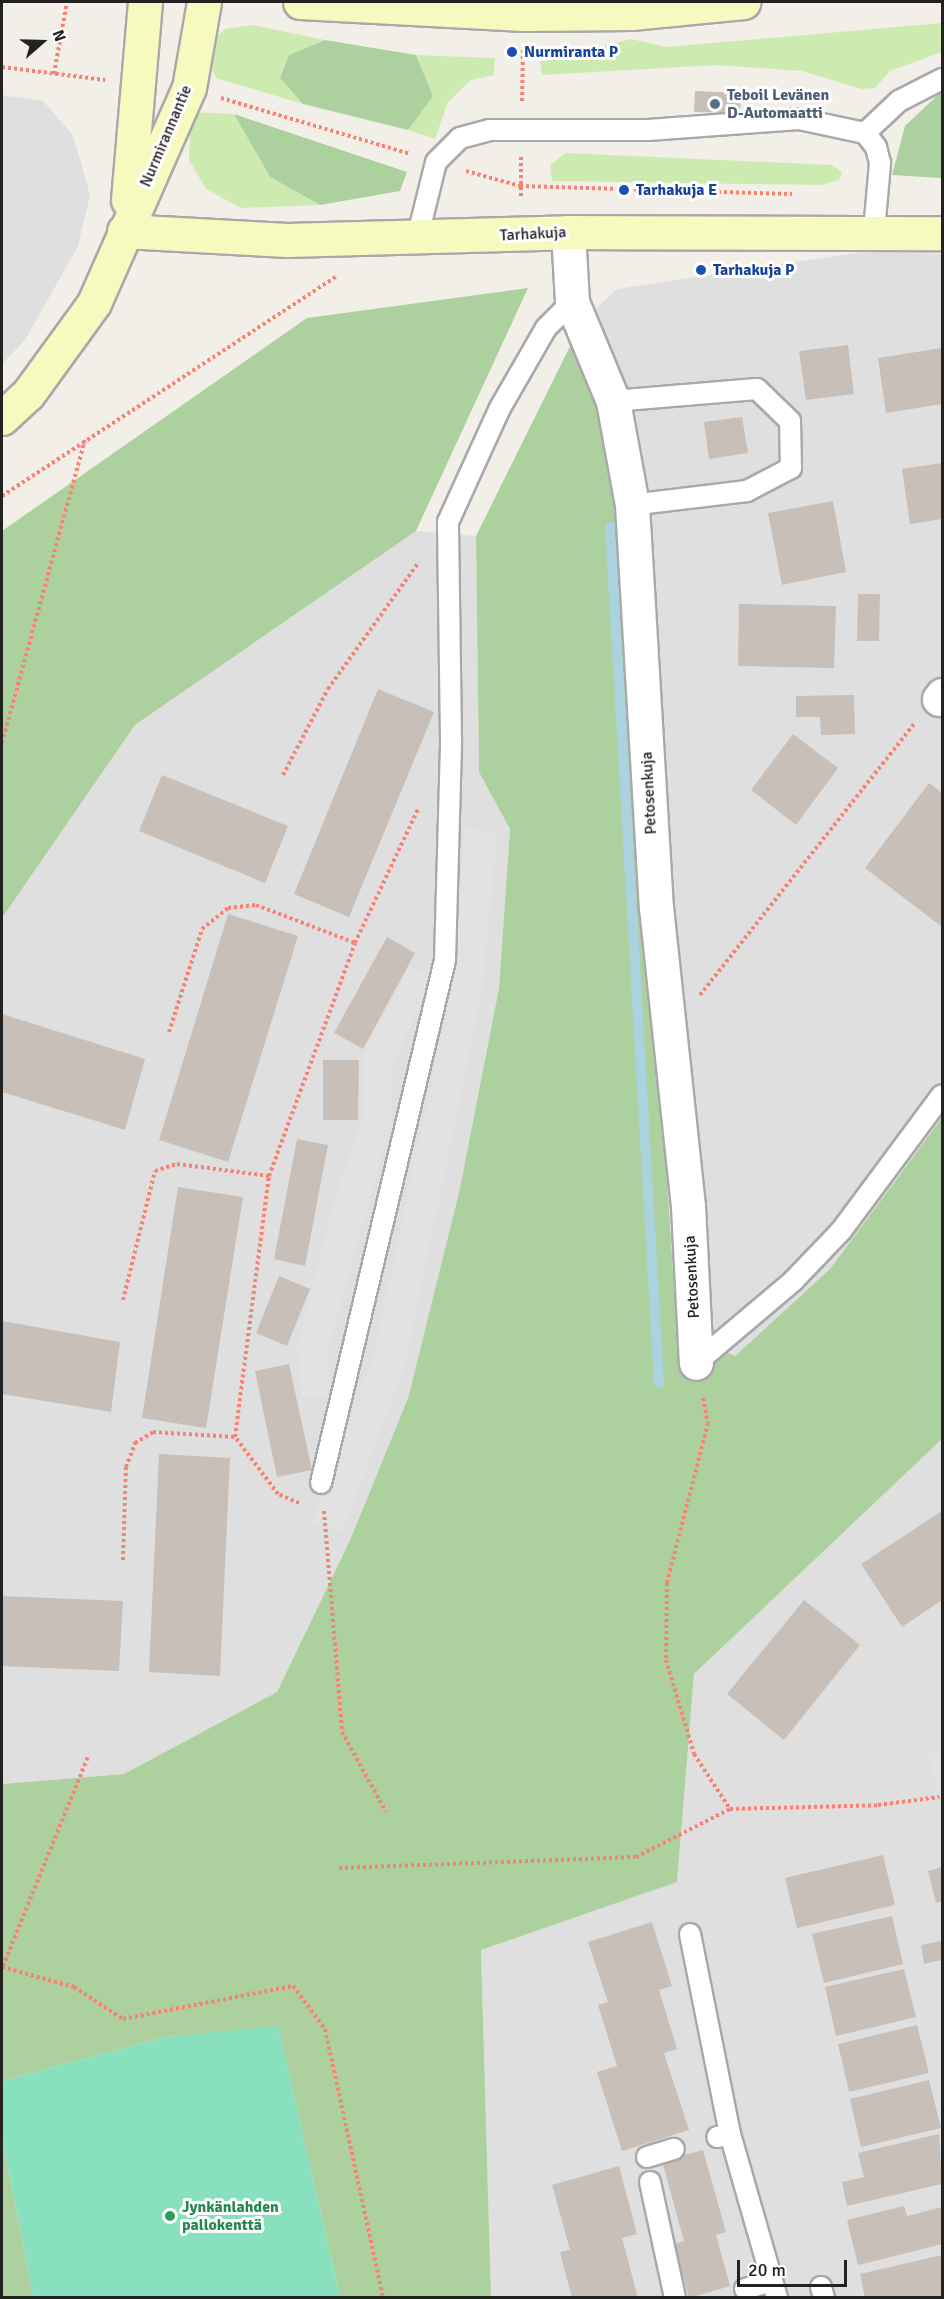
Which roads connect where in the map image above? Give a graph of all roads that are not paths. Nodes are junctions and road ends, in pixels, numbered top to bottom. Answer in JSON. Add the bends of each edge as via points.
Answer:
{"nodes":[{"id":1,"x":145,"y":2,"type":"edge"},
{"id":2,"x":204,"y":2,"type":"edge"},
{"id":3,"x":300,"y":2,"type":"edge"},
{"id":4,"x":744,"y":2,"type":"edge"},
{"id":5,"x":942,"y":79,"type":"edge"},
{"id":6,"x":865,"y":133,"type":"junction"},
{"id":7,"x":124,"y":231,"type":"junction"},
{"id":8,"x":874,"y":231,"type":"junction"},
{"id":9,"x":568,"y":232,"type":"junction"},
{"id":10,"x":942,"y":234,"type":"edge"},
{"id":11,"x":417,"y":239,"type":"junction"},
{"id":12,"x":572,"y":302,"type":"junction"},
{"id":13,"x":613,"y":401,"type":"junction"},
{"id":14,"x":2,"y":417,"type":"edge"},
{"id":15,"x":632,"y":505,"type":"junction"},
{"id":16,"x":942,"y":1095,"type":"edge"},
{"id":17,"x":696,"y":1363,"type":"joint"},
{"id":18,"x":321,"y":1483,"type":"road end"},
{"id":19,"x":690,"y":1934,"type":"dead end"},
{"id":20,"x":674,"y":2150,"type":"dead end"},
{"id":21,"x":647,"y":2157,"type":"dead end"},
{"id":22,"x":650,"y":2182,"type":"dead end"},
{"id":23,"x":745,"y":2289,"type":"dead end"},
{"id":24,"x":775,"y":2290,"type":"edge"},
{"id":25,"x":675,"y":2298,"type":"edge"}],
"edges":[{"from":1,"to":7,"type":"street","name":"Nurmirannantie"},
{"from":2,"to":7,"type":"street","name":"Nurmirannantie","via":[[189,88]]},
{"from":3,"to":4,"type":"street","via":[[524,14],[631,13]]},
{"from":5,"to":6,"type":"lane","via":[[899,101]]},
{"from":6,"to":8,"type":"lane","via":[[880,163]]},
{"from":6,"to":11,"type":"lane","via":[[799,119],[648,129],[521,130],[460,138],[436,162]]},
{"from":7,"to":11,"type":"street","name":"Tarhakuja","via":[[287,240]]},
{"from":7,"to":14,"type":"street","name":"Nurmirannantie","via":[[94,303],[28,394]]},
{"from":8,"to":9,"type":"street","name":"Tarhakuja"},
{"from":8,"to":10,"type":"street","name":"Tarhakuja"},
{"from":9,"to":11,"type":"street","name":"Tarhakuja"},
{"from":9,"to":12,"type":"street","name":"Petosenkuja"},
{"from":12,"to":13,"type":"street","name":"Petosenkuja"},
{"from":12,"to":18,"type":"lane","via":[[546,328],[500,408],[447,522],[451,740],[445,960]]},
{"from":13,"to":15,"type":"street","name":"Petosenkuja"},
{"from":13,"to":15,"type":"lane","via":[[757,389],[790,422],[791,468],[747,491]]},
{"from":15,"to":17,"type":"street","name":"Petosenkuja","via":[[669,1036],[688,1206]]},
{"from":16,"to":17,"type":"lane","via":[[841,1231],[793,1281]]},
{"from":19,"to":24,"type":"lane","via":[[724,2135]]},
{"from":20,"to":21,"type":"lane"},
{"from":22,"to":25,"type":"lane"},
{"from":23,"to":24,"type":"lane"}]}
